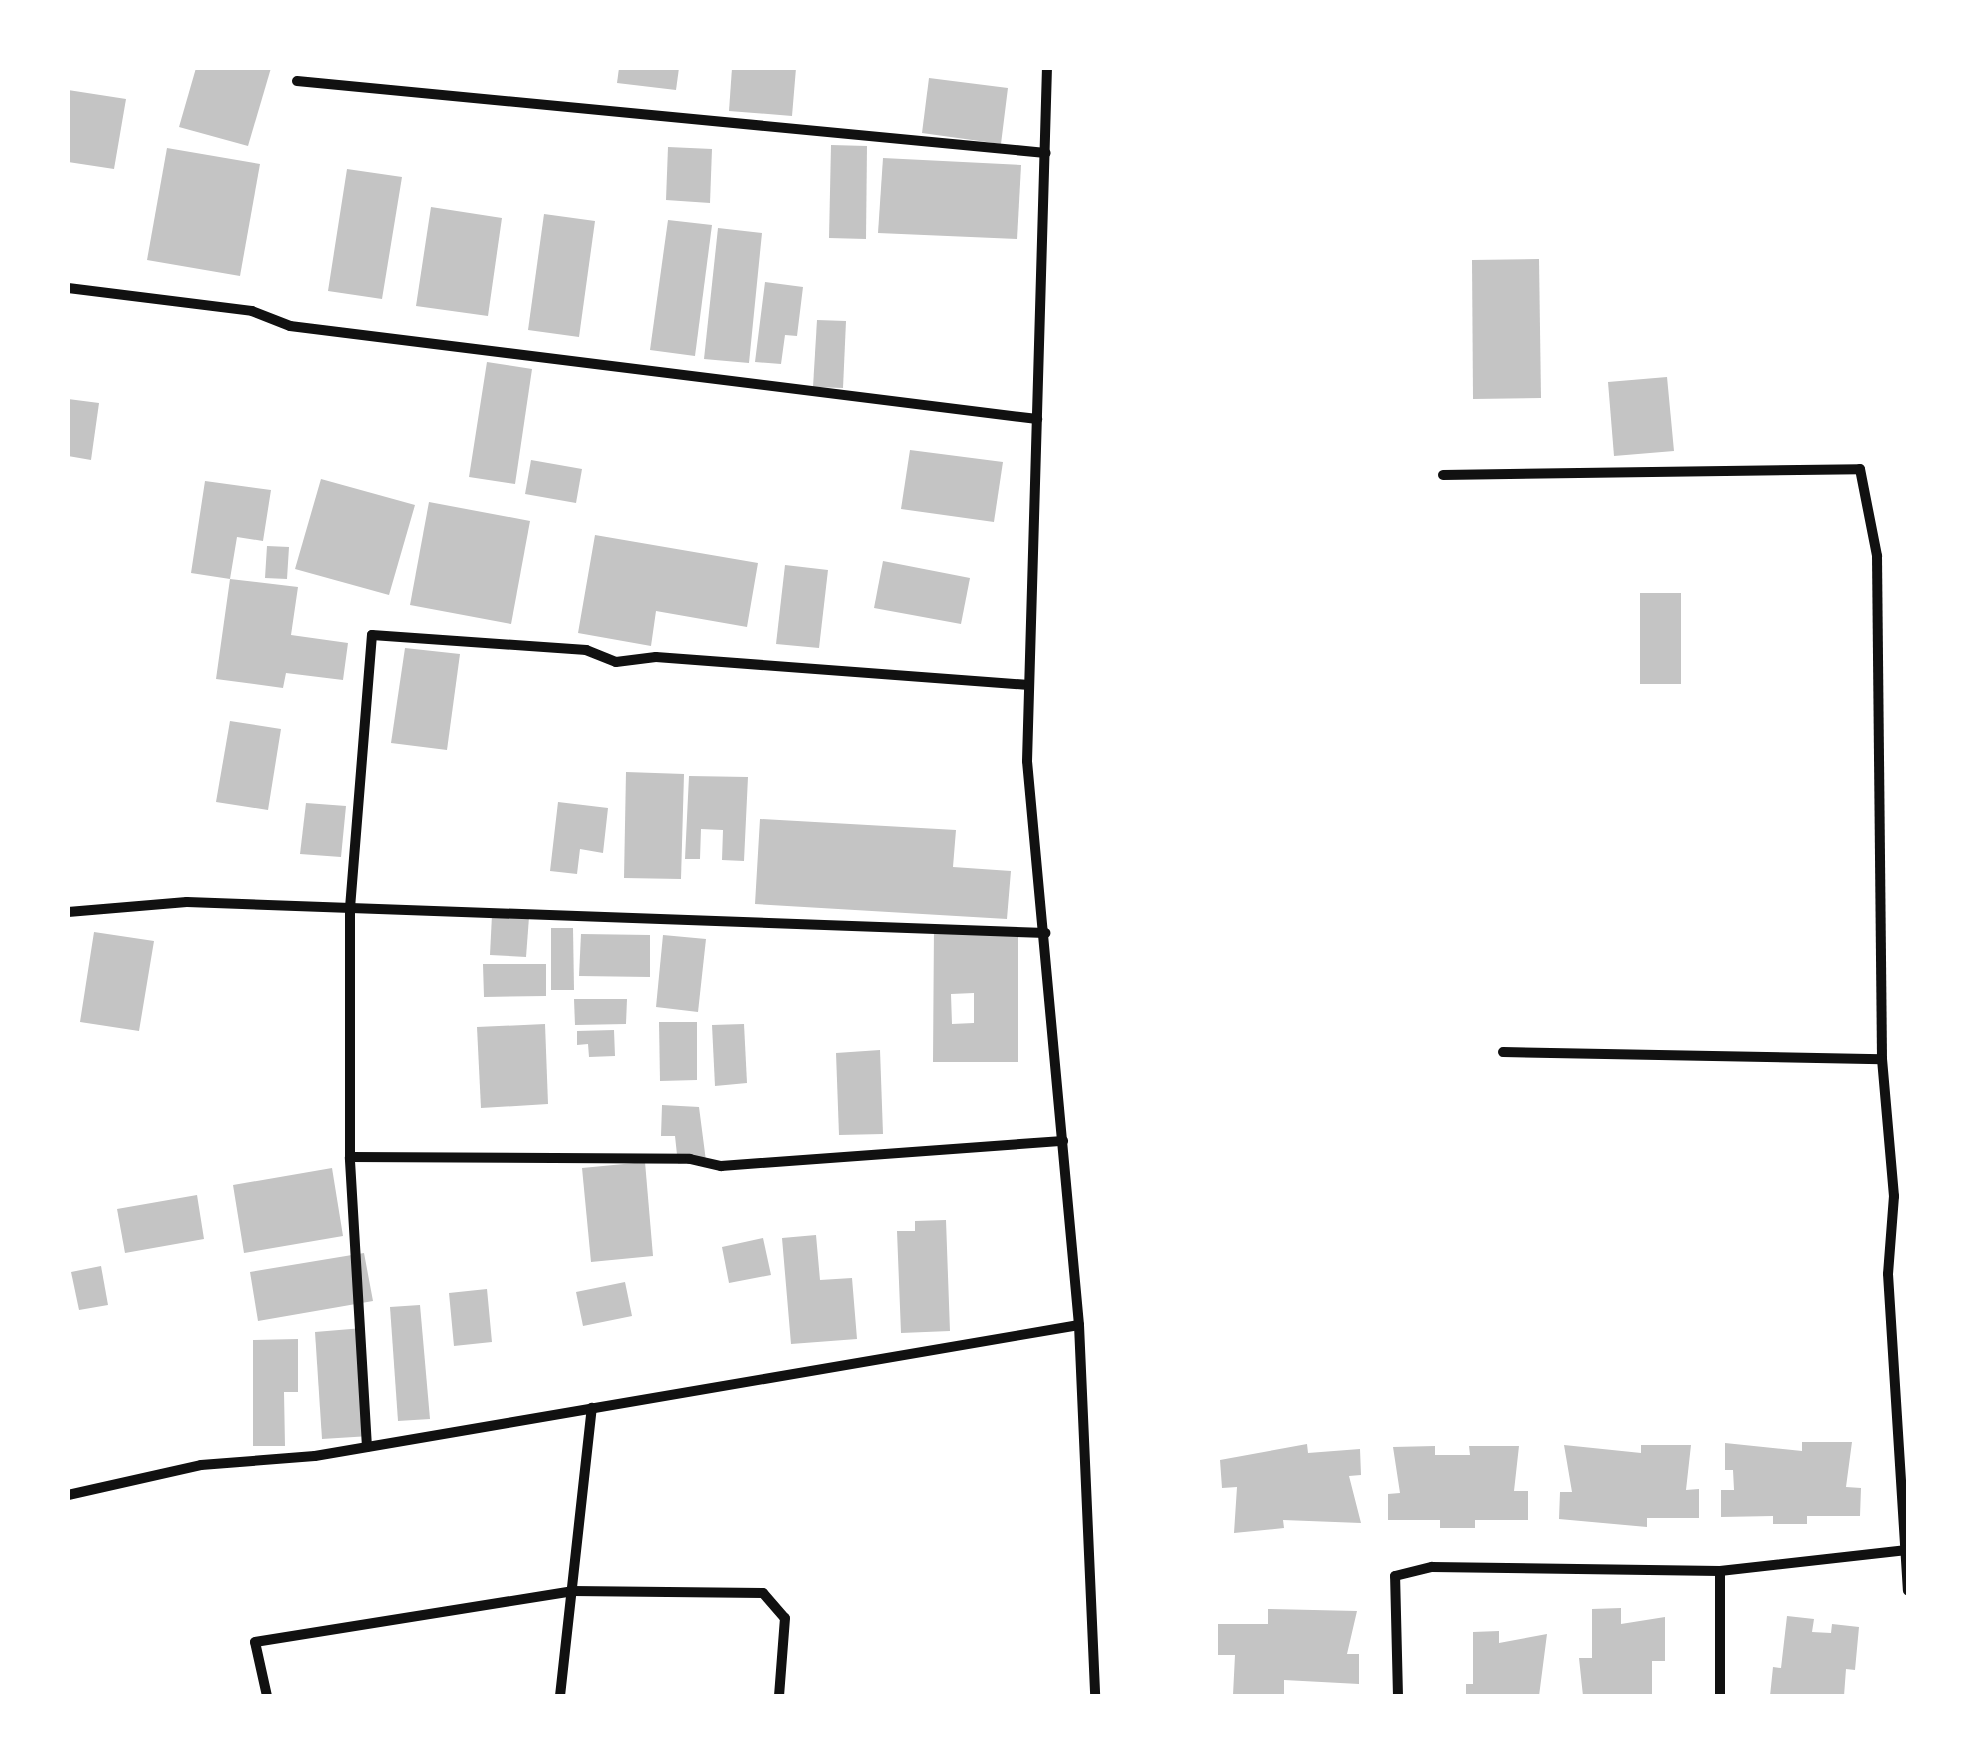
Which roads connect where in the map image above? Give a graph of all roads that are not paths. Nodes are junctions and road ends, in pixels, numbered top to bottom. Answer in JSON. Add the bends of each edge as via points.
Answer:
{"nodes":[{"id":1,"x":1047,"y":68,"type":"edge"},
{"id":2,"x":296,"y":81,"type":"dead end"},
{"id":3,"x":1046,"y":153,"type":"junction"},
{"id":4,"x":68,"y":288,"type":"edge"},
{"id":5,"x":1037,"y":419,"type":"junction"},
{"id":6,"x":1443,"y":474,"type":"dead end"},
{"id":7,"x":1028,"y":685,"type":"junction"},
{"id":8,"x":350,"y":908,"type":"junction"},
{"id":9,"x":68,"y":912,"type":"edge"},
{"id":10,"x":1045,"y":933,"type":"junction"},
{"id":11,"x":1503,"y":1052,"type":"dead end"},
{"id":12,"x":1882,"y":1059,"type":"junction"},
{"id":13,"x":1063,"y":1142,"type":"junction"},
{"id":14,"x":350,"y":1156,"type":"junction"},
{"id":15,"x":1079,"y":1325,"type":"junction"},
{"id":16,"x":592,"y":1408,"type":"junction"},
{"id":17,"x":367,"y":1447,"type":"junction"},
{"id":18,"x":68,"y":1495,"type":"edge"},
{"id":19,"x":1907,"y":1550,"type":"edge"},
{"id":20,"x":1720,"y":1571,"type":"junction"},
{"id":21,"x":1908,"y":1590,"type":"edge"},
{"id":22,"x":572,"y":1591,"type":"junction"},
{"id":23,"x":267,"y":1696,"type":"edge"},
{"id":24,"x":560,"y":1696,"type":"edge"},
{"id":25,"x":779,"y":1696,"type":"edge"},
{"id":26,"x":1095,"y":1696,"type":"edge"},
{"id":27,"x":1398,"y":1696,"type":"edge"},
{"id":28,"x":1720,"y":1696,"type":"edge"}],
"edges":[{"from":1,"to":3,"type":"street"},
{"from":2,"to":3,"type":"street"},
{"from":3,"to":5,"type":"street"},
{"from":4,"to":5,"type":"street","via":[[252,311],[290,326]]},
{"from":5,"to":7,"type":"street"},
{"from":6,"to":12,"type":"street","via":[[1860,469],[1877,556]]},
{"from":7,"to":8,"type":"street","via":[[656,657],[616,662],[586,650],[372,635]]},
{"from":7,"to":10,"type":"street","via":[[1027,761]]},
{"from":8,"to":9,"type":"street","via":[[188,902]]},
{"from":8,"to":10,"type":"street"},
{"from":8,"to":14,"type":"street"},
{"from":10,"to":13,"type":"street"},
{"from":11,"to":12,"type":"street"},
{"from":12,"to":19,"type":"street","via":[[1894,1196],[1888,1274]]},
{"from":13,"to":14,"type":"street","via":[[721,1166],[690,1159]]},
{"from":13,"to":15,"type":"street"},
{"from":14,"to":17,"type":"street"},
{"from":15,"to":16,"type":"street"},
{"from":15,"to":26,"type":"street"},
{"from":16,"to":17,"type":"street"},
{"from":16,"to":22,"type":"street"},
{"from":17,"to":18,"type":"street","via":[[201,1465]]},
{"from":19,"to":20,"type":"street"},
{"from":19,"to":21,"type":"street"},
{"from":20,"to":27,"type":"street","via":[[1432,1567],[1395,1576]]},
{"from":20,"to":28,"type":"street"},
{"from":22,"to":23,"type":"street","via":[[255,1642]]},
{"from":22,"to":24,"type":"street"},
{"from":22,"to":25,"type":"street","via":[[763,1593],[784,1618]]}]}
